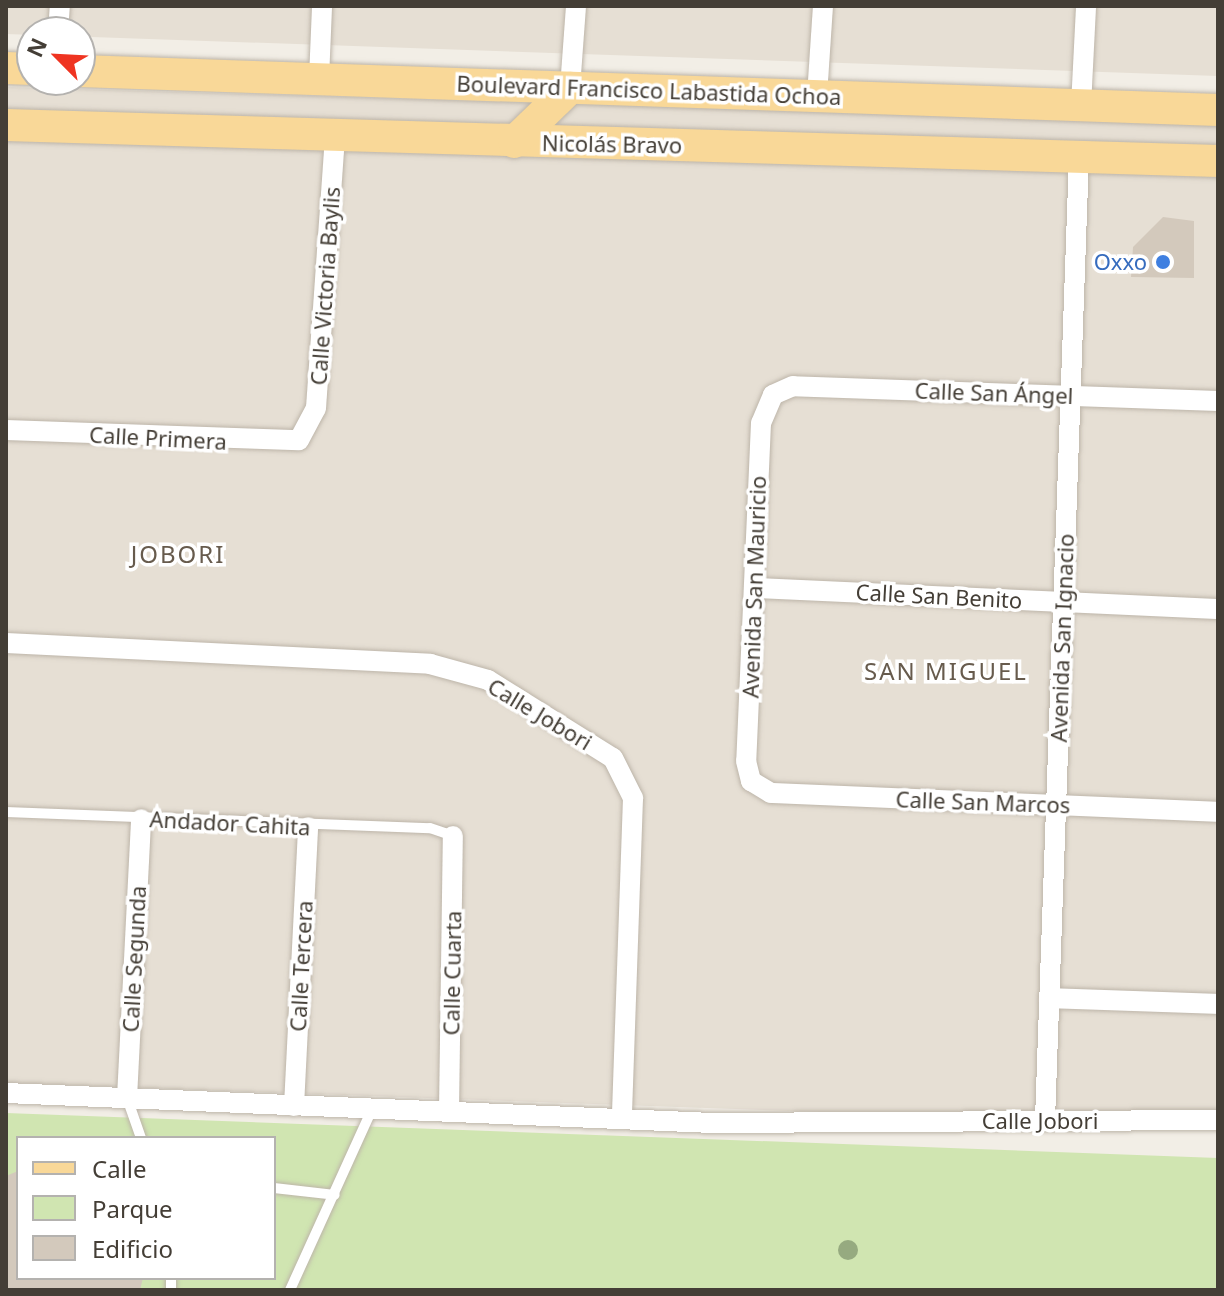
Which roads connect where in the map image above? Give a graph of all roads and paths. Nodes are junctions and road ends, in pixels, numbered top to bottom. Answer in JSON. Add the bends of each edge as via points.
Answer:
{"nodes":[{"id":1,"x":322,"y":6,"type":"edge"},
{"id":2,"x":576,"y":6,"type":"edge"},
{"id":3,"x":823,"y":6,"type":"edge"},
{"id":4,"x":1086,"y":6,"type":"edge"},
{"id":5,"x":96,"y":72,"type":"edge"},
{"id":6,"x":319,"y":79,"type":"junction"},
{"id":7,"x":570,"y":88,"type":"junction"},
{"id":8,"x":817,"y":96,"type":"junction"},
{"id":9,"x":1081,"y":106,"type":"junction"},
{"id":10,"x":1218,"y":110,"type":"edge"},
{"id":11,"x":6,"y":125,"type":"edge"},
{"id":12,"x":335,"y":137,"type":"junction"},
{"id":13,"x":514,"y":142,"type":"junction"},
{"id":14,"x":1218,"y":154,"type":"edge"},
{"id":15,"x":1079,"y":157,"type":"junction"},
{"id":16,"x":1156,"y":159,"type":"junction"},
{"id":17,"x":1218,"y":161,"type":"edge"},
{"id":18,"x":773,"y":395,"type":"joint"},
{"id":19,"x":1070,"y":396,"type":"junction"},
{"id":20,"x":1218,"y":401,"type":"edge"},
{"id":21,"x":6,"y":430,"type":"edge"},
{"id":22,"x":307,"y":433,"type":"joint"},
{"id":23,"x":756,"y":588,"type":"junction"},
{"id":24,"x":1063,"y":602,"type":"junction"},
{"id":25,"x":1218,"y":609,"type":"edge"},
{"id":26,"x":6,"y":643,"type":"edge"},
{"id":27,"x":751,"y":781,"type":"joint"},
{"id":28,"x":1056,"y":805,"type":"junction"},
{"id":29,"x":6,"y":812,"type":"edge"},
{"id":30,"x":1218,"y":812,"type":"edge"},
{"id":31,"x":141,"y":819,"type":"junction"},
{"id":32,"x":308,"y":827,"type":"junction"},
{"id":33,"x":453,"y":836,"type":"joint"},
{"id":34,"x":1049,"y":998,"type":"junction"},
{"id":35,"x":1218,"y":1004,"type":"edge"},
{"id":36,"x":6,"y":1093,"type":"edge"},
{"id":37,"x":127,"y":1098,"type":"junction"},
{"id":38,"x":294,"y":1106,"type":"junction"},
{"id":39,"x":373,"y":1107,"type":"junction"},
{"id":40,"x":449,"y":1111,"type":"junction"},
{"id":41,"x":622,"y":1119,"type":"junction"},
{"id":42,"x":1045,"y":1120,"type":"junction"},
{"id":43,"x":1218,"y":1120,"type":"edge"},
{"id":44,"x":140,"y":1136,"type":"edge"},
{"id":45,"x":276,"y":1188,"type":"edge"},
{"id":46,"x":335,"y":1195,"type":"junction"},
{"id":47,"x":290,"y":1290,"type":"edge"}],
"edges":[{"from":1,"to":6,"type":"street"},
{"from":2,"to":7,"type":"street"},
{"from":3,"to":8,"type":"street"},
{"from":4,"to":9,"type":"street"},
{"from":5,"to":6,"type":"main road","name":"Boulevard Francisco Labastida Ochoa"},
{"from":6,"to":7,"type":"main road","name":"Boulevard Francisco Labastida Ochoa"},
{"from":7,"to":8,"type":"main road","name":"Boulevard Francisco Labastida Ochoa"},
{"from":7,"to":13,"type":"main road"},
{"from":8,"to":9,"type":"main road","name":"Boulevard Francisco Labastida Ochoa"},
{"from":9,"to":10,"type":"main road","name":"Boulevard Francisco Labastida Ochoa"},
{"from":11,"to":12,"type":"main road","name":"Nicolás Bravo"},
{"from":12,"to":13,"type":"main road","name":"Nicolás Bravo"},
{"from":12,"to":22,"type":"street","name":"Calle Victoria Baylis","via":[[316,408]]},
{"from":13,"to":15,"type":"main road","name":"Nicolás Bravo"},
{"from":14,"to":16,"type":"main road"},
{"from":15,"to":16,"type":"main road","name":"Nicolás Bravo"},
{"from":15,"to":19,"type":"street","name":"Avenida San Ignacio"},
{"from":16,"to":17,"type":"main road","name":"Nicolás Bravo"},
{"from":18,"to":19,"type":"street","name":"Calle San Ángel","via":[[793,386]]},
{"from":18,"to":23,"type":"street","name":"Avenida San Mauricio","via":[[761,423]]},
{"from":19,"to":20,"type":"street","name":"Calle San Ángel"},
{"from":19,"to":24,"type":"street","name":"Avenida San Ignacio"},
{"from":21,"to":22,"type":"street","name":"Calle Primera","via":[[278,444]]},
{"from":23,"to":24,"type":"street","name":"Calle San Benito"},
{"from":23,"to":27,"type":"street","name":"Avenida San Mauricio"},
{"from":24,"to":25,"type":"street","name":"Calle San Benito"},
{"from":24,"to":28,"type":"street","name":"Avenida San Ignacio"},
{"from":26,"to":41,"type":"street","name":"Calle Jobori","via":[[430,664],[488,680],[613,758],[633,798]]},
{"from":27,"to":28,"type":"street","name":"Calle San Marcos","via":[[771,793]]},
{"from":28,"to":30,"type":"street","name":"Calle San Marcos"},
{"from":28,"to":34,"type":"street","name":"Avenida San Ignacio"},
{"from":29,"to":31,"type":"lane","name":"Andador Cahita"},
{"from":31,"to":32,"type":"lane","name":"Andador Cahita"},
{"from":31,"to":37,"type":"street","name":"Calle Segunda"},
{"from":32,"to":33,"type":"lane","name":"Andador Cahita","via":[[430,828]]},
{"from":32,"to":38,"type":"street","name":"Calle Tercera"},
{"from":33,"to":40,"type":"street","name":"Calle Cuarta"},
{"from":34,"to":35,"type":"street"},
{"from":34,"to":42,"type":"street","name":"Avenida San Ignacio"},
{"from":36,"to":37,"type":"street","name":"Calle Jobori"},
{"from":37,"to":38,"type":"street","name":"Calle Jobori"},
{"from":37,"to":44,"type":"lane"},
{"from":38,"to":39,"type":"street","name":"Calle Jobori"},
{"from":39,"to":40,"type":"street","name":"Calle Jobori"},
{"from":39,"to":46,"type":"lane"},
{"from":40,"to":41,"type":"street","name":"Calle Jobori"},
{"from":41,"to":42,"type":"street","name":"Calle Jobori"},
{"from":42,"to":43,"type":"street","name":"Calle Jobori"},
{"from":45,"to":46,"type":"lane"},
{"from":46,"to":47,"type":"lane"}]}
